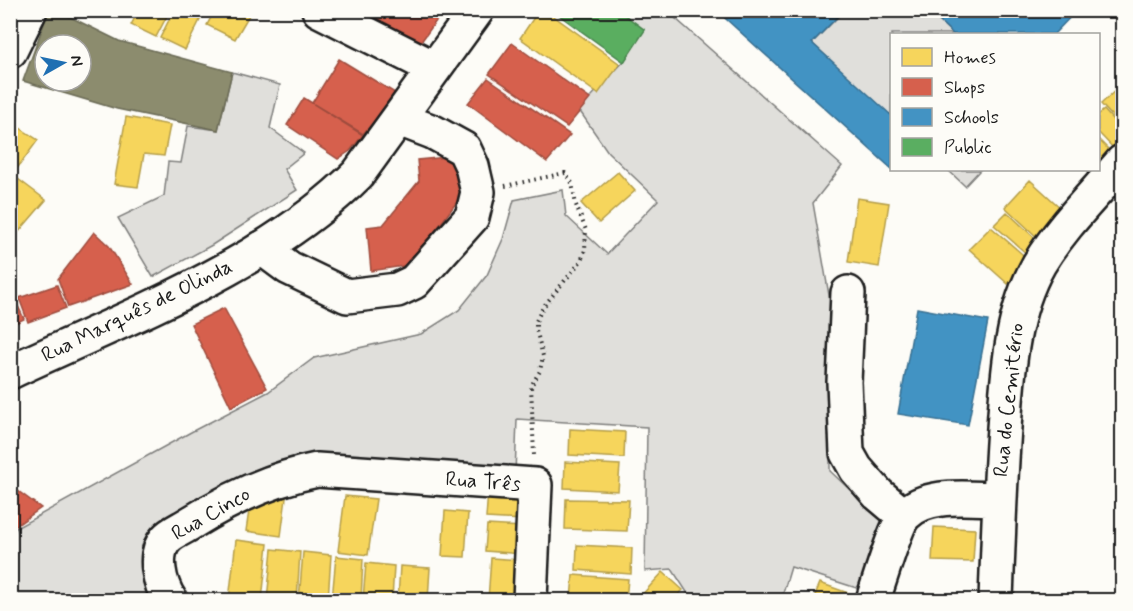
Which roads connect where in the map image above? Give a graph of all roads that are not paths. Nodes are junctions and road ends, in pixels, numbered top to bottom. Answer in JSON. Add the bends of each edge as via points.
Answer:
{"nodes":[{"id":1,"x":30,"y":10,"type":"edge"},
{"id":2,"x":319,"y":10,"type":"edge"},
{"id":3,"x":477,"y":10,"type":"edge"},
{"id":4,"x":10,"y":51,"type":"edge"},
{"id":5,"x":435,"y":68,"type":"junction"},
{"id":6,"x":399,"y":119,"type":"junction"},
{"id":7,"x":1122,"y":162,"type":"edge"},
{"id":8,"x":262,"y":248,"type":"junction"},
{"id":9,"x":848,"y":293,"type":"dead end"},
{"id":10,"x":10,"y":372,"type":"edge"},
{"id":11,"x":317,"y":470,"type":"joint"},
{"id":12,"x":999,"y":499,"type":"junction"},
{"id":13,"x":904,"y":516,"type":"junction"},
{"id":14,"x":170,"y":600,"type":"edge"},
{"id":15,"x":530,"y":600,"type":"edge"},
{"id":16,"x":873,"y":600,"type":"edge"},
{"id":17,"x":996,"y":600,"type":"edge"}],
"edges":[{"from":1,"to":4,"type":"street"},
{"from":2,"to":5,"type":"street"},
{"from":3,"to":5,"type":"street","name":"Rua Marquês de Olinda"},
{"from":5,"to":6,"type":"street","name":"Rua Marquês de Olinda"},
{"from":6,"to":8,"type":"street","name":"Rua Marquês de Olinda","via":[[358,174],[335,197]]},
{"from":6,"to":8,"type":"street","via":[[464,149],[478,192],[472,217],[414,282],[397,290],[357,296],[339,294],[289,268]]},
{"from":7,"to":12,"type":"street","name":"Rua do Cemitério","via":[[1057,237],[1038,266],[1019,313],[1009,369]]},
{"from":8,"to":10,"type":"street","name":"Rua Marquês de Olinda","via":[[185,290]]},
{"from":9,"to":13,"type":"street","via":[[844,382],[847,453],[878,494]]},
{"from":11,"to":14,"type":"street","name":"Rua Cinco","via":[[269,482],[218,506],[166,539],[159,565],[163,588]]},
{"from":11,"to":15,"type":"street","name":"Rua Três","via":[[535,485]]},
{"from":12,"to":13,"type":"street","via":[[945,499],[918,505]]},
{"from":12,"to":17,"type":"street","name":"Rua do Cemitério"},
{"from":13,"to":16,"type":"street"}]}
